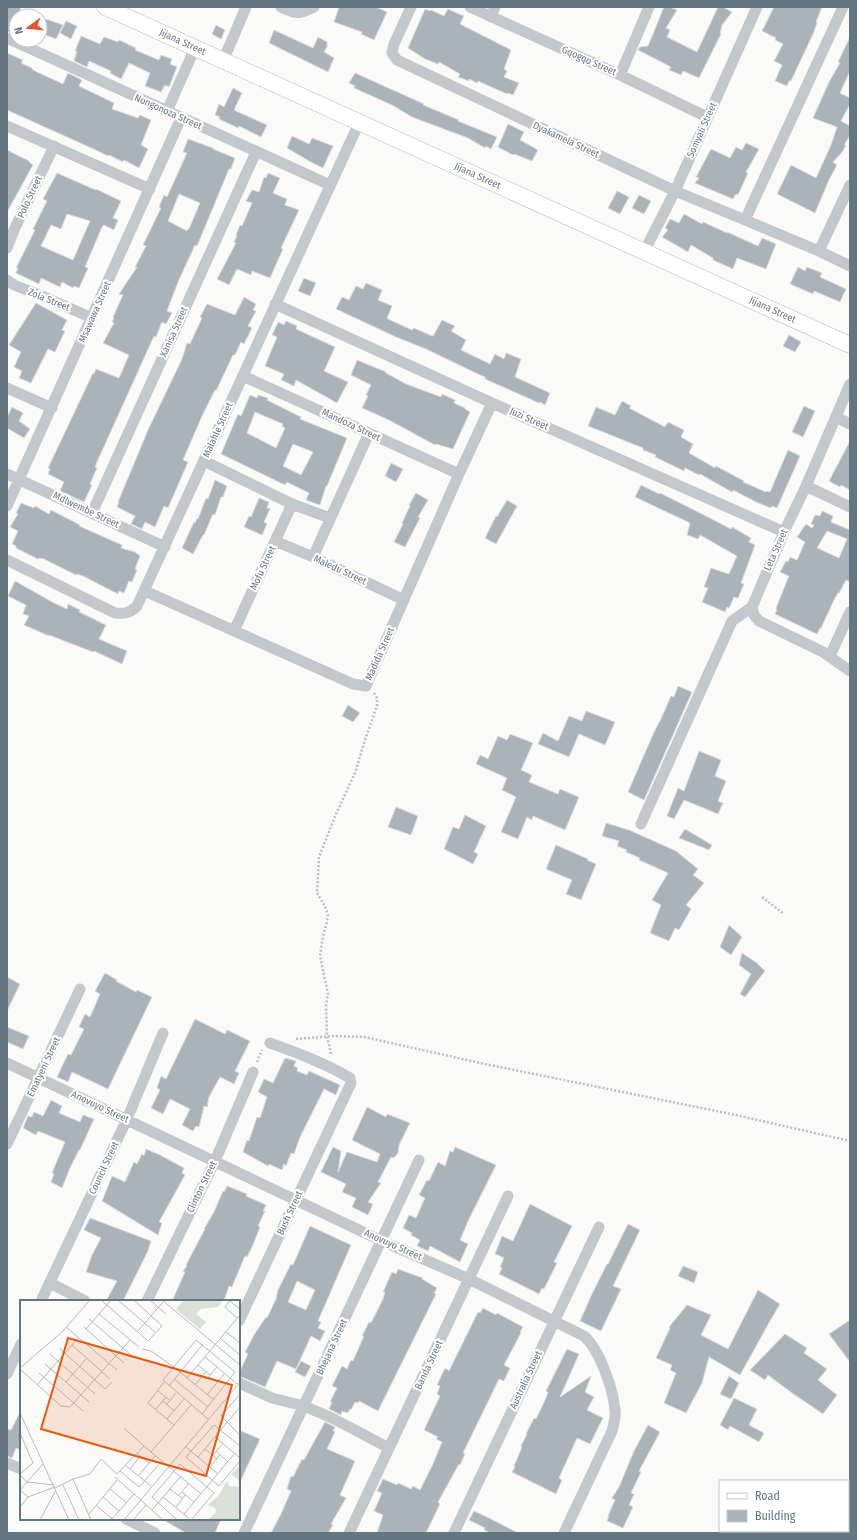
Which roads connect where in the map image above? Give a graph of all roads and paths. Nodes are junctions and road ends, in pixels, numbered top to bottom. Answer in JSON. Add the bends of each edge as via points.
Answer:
{"nodes":[{"id":1,"x":105,"y":7,"type":"edge"},
{"id":2,"x":246,"y":7,"type":"edge"},
{"id":3,"x":281,"y":7,"type":"edge"},
{"id":4,"x":314,"y":7,"type":"edge"},
{"id":5,"x":411,"y":7,"type":"edge"},
{"id":6,"x":470,"y":7,"type":"edge"},
{"id":7,"x":649,"y":7,"type":"edge"},
{"id":8,"x":757,"y":7,"type":"edge"},
{"id":9,"x":843,"y":7,"type":"edge"},
{"id":10,"x":493,"y":12,"type":"edge"},
{"id":11,"x":7,"y":38,"type":"edge"},
{"id":12,"x":195,"y":48,"type":"junction"},
{"id":13,"x":224,"y":61,"type":"junction"},
{"id":14,"x":620,"y":74,"type":"junction"},
{"id":15,"x":167,"y":112,"type":"junction"},
{"id":16,"x":707,"y":117,"type":"junction"},
{"id":17,"x":181,"y":118,"type":"junction"},
{"id":18,"x":359,"y":123,"type":"junction"},
{"id":19,"x":7,"y":126,"type":"edge"},
{"id":20,"x":54,"y":146,"type":"junction"},
{"id":21,"x":256,"y":152,"type":"junction"},
{"id":22,"x":330,"y":185,"type":"junction"},
{"id":23,"x":850,"y":185,"type":"edge"},
{"id":24,"x":150,"y":189,"type":"junction"},
{"id":25,"x":675,"y":190,"type":"junction"},
{"id":26,"x":745,"y":220,"type":"junction"},
{"id":27,"x":10,"y":234,"type":"edge"},
{"id":28,"x":7,"y":248,"type":"edge"},
{"id":29,"x":819,"y":251,"type":"junction"},
{"id":30,"x":644,"y":252,"type":"junction"},
{"id":31,"x":850,"y":266,"type":"edge"},
{"id":32,"x":7,"y":280,"type":"edge"},
{"id":33,"x":276,"y":304,"type":"junction"},
{"id":34,"x":92,"y":318,"type":"junction"},
{"id":35,"x":850,"y":346,"type":"edge"},
{"id":36,"x":243,"y":376,"type":"junction"},
{"id":37,"x":850,"y":384,"type":"edge"},
{"id":38,"x":7,"y":388,"type":"edge"},
{"id":39,"x":492,"y":403,"type":"junction"},
{"id":40,"x":52,"y":408,"type":"junction"},
{"id":41,"x":836,"y":417,"type":"junction"},
{"id":42,"x":850,"y":424,"type":"edge"},
{"id":43,"x":369,"y":433,"type":"junction"},
{"id":44,"x":204,"y":462,"type":"junction"},
{"id":45,"x":7,"y":474,"type":"edge"},
{"id":46,"x":459,"y":474,"type":"junction"},
{"id":47,"x":18,"y":479,"type":"junction"},
{"id":48,"x":806,"y":486,"type":"junction"},
{"id":49,"x":292,"y":504,"type":"junction"},
{"id":50,"x":7,"y":506,"type":"edge"},
{"id":51,"x":850,"y":507,"type":"edge"},
{"id":52,"x":92,"y":513,"type":"junction"},
{"id":53,"x":330,"y":518,"type":"junction"},
{"id":54,"x":784,"y":532,"type":"junction"},
{"id":55,"x":275,"y":542,"type":"junction"},
{"id":56,"x":165,"y":547,"type":"junction"},
{"id":57,"x":313,"y":557,"type":"junction"},
{"id":58,"x":7,"y":560,"type":"edge"},
{"id":59,"x":145,"y":591,"type":"junction"},
{"id":60,"x":404,"y":600,"type":"junction"},
{"id":61,"x":752,"y":607,"type":"junction"},
{"id":62,"x":849,"y":619,"type":"edge"},
{"id":63,"x":234,"y":631,"type":"junction"},
{"id":64,"x":830,"y":656,"type":"junction"},
{"id":65,"x":850,"y":671,"type":"edge"},
{"id":66,"x":366,"y":686,"type":"junction"},
{"id":67,"x":641,"y":824,"type":"dead end"},
{"id":68,"x":762,"y":897,"type":"dead end"},
{"id":69,"x":784,"y":914,"type":"dead end"},
{"id":70,"x":80,"y":989,"type":"dead end"},
{"id":71,"x":163,"y":1033,"type":"dead end"},
{"id":72,"x":327,"y":1036,"type":"junction"},
{"id":73,"x":270,"y":1043,"type":"junction"},
{"id":74,"x":7,"y":1063,"type":"edge"},
{"id":75,"x":253,"y":1072,"type":"joint"},
{"id":76,"x":338,"y":1072,"type":"junction"},
{"id":77,"x":38,"y":1078,"type":"junction"},
{"id":78,"x":127,"y":1119,"type":"junction"},
{"id":79,"x":850,"y":1141,"type":"edge"},
{"id":80,"x":7,"y":1144,"type":"edge"},
{"id":81,"x":419,"y":1160,"type":"dead end"},
{"id":82,"x":215,"y":1161,"type":"junction"},
{"id":83,"x":508,"y":1196,"type":"dead end"},
{"id":84,"x":296,"y":1200,"type":"junction"},
{"id":85,"x":599,"y":1227,"type":"dead end"},
{"id":86,"x":382,"y":1241,"type":"junction"},
{"id":87,"x":469,"y":1280,"type":"junction"},
{"id":88,"x":50,"y":1283,"type":"junction"},
{"id":89,"x":42,"y":1300,"type":"edge"},
{"id":90,"x":83,"y":1300,"type":"edge"},
{"id":91,"x":147,"y":1300,"type":"edge"},
{"id":92,"x":240,"y":1319,"type":"edge"},
{"id":93,"x":553,"y":1321,"type":"junction"},
{"id":94,"x":20,"y":1346,"type":"edge"},
{"id":95,"x":7,"y":1374,"type":"edge"},
{"id":96,"x":240,"y":1383,"type":"edge"},
{"id":97,"x":304,"y":1406,"type":"junction"},
{"id":98,"x":389,"y":1448,"type":"junction"},
{"id":99,"x":7,"y":1463,"type":"edge"},
{"id":100,"x":20,"y":1470,"type":"edge"},
{"id":101,"x":128,"y":1520,"type":"edge"},
{"id":102,"x":142,"y":1526,"type":"edge"},
{"id":103,"x":155,"y":1533,"type":"edge"},
{"id":104,"x":244,"y":1533,"type":"edge"},
{"id":105,"x":349,"y":1533,"type":"edge"},
{"id":106,"x":454,"y":1533,"type":"edge"},
{"id":107,"x":564,"y":1533,"type":"edge"}],
"edges":[{"from":1,"to":12,"type":"street","name":"Jijana Street"},
{"from":2,"to":13,"type":"street"},
{"from":3,"to":4,"type":"street","via":[[295,13]]},
{"from":5,"to":25,"type":"street","name":"Dyakamela Street","via":[[394,44],[392,53],[397,60]]},
{"from":6,"to":10,"type":"street","name":"Gqogqo Street"},
{"from":7,"to":14,"type":"street"},
{"from":8,"to":16,"type":"street","name":"Somyali Street"},
{"from":9,"to":26,"type":"street"},
{"from":10,"to":14,"type":"street","name":"Gqogqo Street"},
{"from":11,"to":15,"type":"street","name":"Nongonoza Street"},
{"from":12,"to":13,"type":"street","name":"Jijana Street"},
{"from":12,"to":15,"type":"street"},
{"from":13,"to":18,"type":"street","name":"Jijana Street"},
{"from":14,"to":16,"type":"street","name":"Gqogqo Street"},
{"from":15,"to":17,"type":"street","name":"Nongonoza Street"},
{"from":16,"to":25,"type":"street","name":"Somyali Street"},
{"from":17,"to":21,"type":"street","name":"Nongonoza Street"},
{"from":17,"to":24,"type":"street","name":"Msawawa Street"},
{"from":18,"to":22,"type":"street","name":"Malahle Street"},
{"from":18,"to":30,"type":"street","name":"Jijana Street"},
{"from":19,"to":20,"type":"street"},
{"from":20,"to":24,"type":"street"},
{"from":20,"to":27,"type":"street","name":"Polo Street"},
{"from":21,"to":22,"type":"street","name":"Nongonoza Street"},
{"from":21,"to":52,"type":"street","name":"Xanisa Street"},
{"from":22,"to":33,"type":"street","name":"Malahle Street"},
{"from":23,"to":29,"type":"street"},
{"from":24,"to":34,"type":"street","name":"Msawawa Street"},
{"from":25,"to":26,"type":"street","name":"Dyakamela Street"},
{"from":25,"to":30,"type":"street","name":"Somyali Street"},
{"from":26,"to":29,"type":"street","name":"Dyakamela Street"},
{"from":27,"to":28,"type":"street","name":"Polo Street"},
{"from":29,"to":31,"type":"street","name":"Dyakamela Street"},
{"from":30,"to":35,"type":"street","name":"Jijana Street"},
{"from":32,"to":34,"type":"street","name":"Zola Street"},
{"from":33,"to":36,"type":"street","name":"Malahle Street"},
{"from":33,"to":39,"type":"street","name":"Juzi Street"},
{"from":34,"to":40,"type":"street","name":"Msawawa Street"},
{"from":36,"to":43,"type":"street","name":"Mandoza Street"},
{"from":36,"to":44,"type":"street","name":"Malahle Street"},
{"from":37,"to":41,"type":"street","name":"Leta Street"},
{"from":38,"to":40,"type":"street"},
{"from":39,"to":46,"type":"street","name":"Madida Street"},
{"from":39,"to":54,"type":"street","name":"Juzi Street"},
{"from":40,"to":47,"type":"street","name":"Msawawa Street"},
{"from":41,"to":42,"type":"street"},
{"from":41,"to":48,"type":"street","name":"Leta Street"},
{"from":43,"to":46,"type":"street","name":"Mandoza Street"},
{"from":43,"to":53,"type":"street"},
{"from":44,"to":49,"type":"street"},
{"from":44,"to":56,"type":"street","name":"Malahle Street"},
{"from":45,"to":47,"type":"street","name":"Mdlwembe Street"},
{"from":46,"to":60,"type":"street","name":"Madida Street"},
{"from":47,"to":50,"type":"street","name":"Msawawa Street"},
{"from":47,"to":52,"type":"street","name":"Mdlwembe Street"},
{"from":48,"to":51,"type":"street"},
{"from":48,"to":54,"type":"street","name":"Leta Street"},
{"from":49,"to":53,"type":"street"},
{"from":49,"to":55,"type":"street","name":"Mofu Street"},
{"from":52,"to":56,"type":"street","name":"Mdlwembe Street"},
{"from":53,"to":57,"type":"street"},
{"from":54,"to":61,"type":"street","name":"Leta Street"},
{"from":55,"to":57,"type":"street","name":"Maledu Street"},
{"from":55,"to":63,"type":"street","name":"Mofu Street"},
{"from":56,"to":59,"type":"street","name":"Malahle Street"},
{"from":57,"to":60,"type":"street","name":"Maledu Street"},
{"from":58,"to":59,"type":"street","name":"Malahle Street","via":[[115,613],[125,614],[132,611]]},
{"from":59,"to":63,"type":"street","name":"Madida Street"},
{"from":60,"to":66,"type":"street","name":"Madida Street"},
{"from":61,"to":64,"type":"street","via":[[759,621]]},
{"from":61,"to":67,"type":"street","via":[[732,620]]},
{"from":62,"to":64,"type":"street"},
{"from":63,"to":66,"type":"street","name":"Madida Street","via":[[353,684]]},
{"from":64,"to":65,"type":"street"},
{"from":66,"to":72,"type":"path","via":[[375,694],[377,706],[355,774],[319,857],[317,893],[326,906],[328,915],[320,951],[328,994]]},
{"from":68,"to":69,"type":"path"},
{"from":70,"to":77,"type":"street","name":"Ematyeni Street"},
{"from":71,"to":78,"type":"street","name":"Council Street"},
{"from":72,"to":73,"type":"path"},
{"from":72,"to":76,"type":"path","via":[[329,1050]]},
{"from":72,"to":79,"type":"path","via":[[364,1037]]},
{"from":73,"to":75,"type":"path","via":[[263,1048]]},
{"from":73,"to":76,"type":"street"},
{"from":74,"to":77,"type":"street","name":"Anovuyo Street"},
{"from":75,"to":82,"type":"street","name":"Clinton Street"},
{"from":76,"to":84,"type":"street","name":"Bush Street","via":[[350,1078],[351,1083]]},
{"from":77,"to":78,"type":"street","name":"Anovuyo Street"},
{"from":77,"to":80,"type":"street","name":"Ematyeni Street"},
{"from":78,"to":82,"type":"street","name":"Anovuyo Street"},
{"from":78,"to":88,"type":"street","name":"Council Street"},
{"from":81,"to":86,"type":"street","name":"Bhejana Street"},
{"from":82,"to":84,"type":"street","name":"Anovuyo Street"},
{"from":82,"to":91,"type":"street","name":"Clinton Street"},
{"from":83,"to":87,"type":"street","name":"Banda Street"},
{"from":84,"to":86,"type":"street","name":"Anovuyo Street"},
{"from":84,"to":92,"type":"street","name":"Bush Street"},
{"from":85,"to":93,"type":"street","name":"Australia Street"},
{"from":86,"to":87,"type":"street","name":"Anovuyo Street"},
{"from":86,"to":97,"type":"street","name":"Bhejana Street"},
{"from":87,"to":93,"type":"street","name":"Anovuyo Street"},
{"from":87,"to":98,"type":"street","name":"Banda Street"},
{"from":88,"to":89,"type":"street","name":"Council Street"},
{"from":88,"to":90,"type":"street"},
{"from":93,"to":106,"type":"street","name":"Australia Street"},
{"from":93,"to":107,"type":"street","name":"Anovuyo Street","via":[[584,1336],[593,1344],[605,1371],[615,1410],[612,1431]]},
{"from":94,"to":95,"type":"street"},
{"from":96,"to":97,"type":"street","via":[[272,1398]]},
{"from":97,"to":98,"type":"street"},
{"from":97,"to":104,"type":"street","name":"Bhejana Street"},
{"from":98,"to":105,"type":"street","name":"Banda Street"},
{"from":99,"to":100,"type":"street"},
{"from":101,"to":102,"type":"street"},
{"from":102,"to":103,"type":"street"}]}
